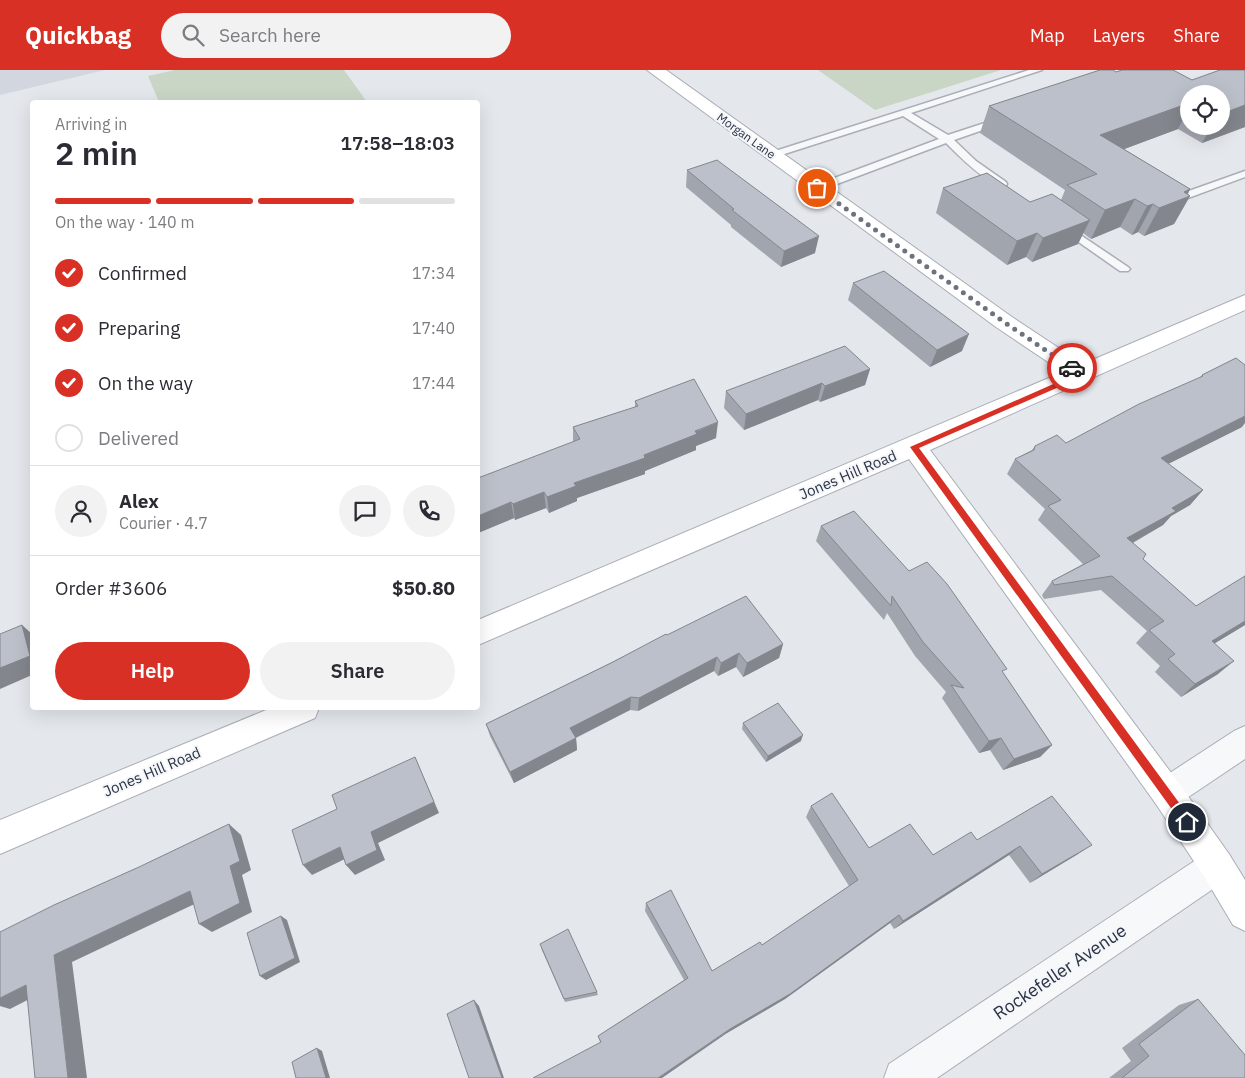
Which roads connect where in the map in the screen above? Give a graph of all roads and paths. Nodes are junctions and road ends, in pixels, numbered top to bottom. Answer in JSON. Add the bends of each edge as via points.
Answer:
{"nodes":[{"id":1,"x":655,"y":70,"type":"edge"},
{"id":2,"x":1038,"y":70,"type":"edge"},
{"id":3,"x":904,"y":113,"type":"junction"},
{"id":4,"x":1011,"y":118,"type":"edge"},
{"id":5,"x":947,"y":139,"type":"junction"},
{"id":6,"x":772,"y":155,"type":"junction"},
{"id":7,"x":1245,"y":174,"type":"edge"},
{"id":8,"x":817,"y":188,"type":"junction"},
{"id":9,"x":1012,"y":190,"type":"edge"},
{"id":10,"x":1176,"y":199,"type":"edge"},
{"id":11,"x":1052,"y":218,"type":"edge"},
{"id":12,"x":1124,"y":269,"type":"dead end"},
{"id":13,"x":1245,"y":302,"type":"edge"},
{"id":14,"x":1082,"y":374,"type":"junction"},
{"id":15,"x":914,"y":447,"type":"junction"},
{"id":16,"x":480,"y":632,"type":"edge"},
{"id":17,"x":299,"y":710,"type":"edge"},
{"id":18,"x":1245,"y":741,"type":"edge"},
{"id":19,"x":1167,"y":793,"type":"junction"},
{"id":20,"x":0,"y":838,"type":"edge"},
{"id":21,"x":1217,"y":866,"type":"junction"},
{"id":22,"x":1245,"y":913,"type":"edge"},
{"id":23,"x":903,"y":1078,"type":"edge"}],
"edges":[{"from":1,"to":6,"type":"street","name":"Morgan Lane"},
{"from":2,"to":3,"type":"lane"},
{"from":3,"to":5,"type":"lane"},
{"from":3,"to":6,"type":"lane"},
{"from":4,"to":5,"type":"lane"},
{"from":5,"to":8,"type":"lane"},
{"from":5,"to":9,"type":"lane","via":[[972,163]]},
{"from":6,"to":8,"type":"street","name":"Morgan Lane"},
{"from":7,"to":10,"type":"lane"},
{"from":8,"to":14,"type":"street","name":"Morgan Lane"},
{"from":11,"to":12,"type":"lane"},
{"from":13,"to":14,"type":"street","name":"Jones Hill Road"},
{"from":14,"to":15,"type":"street","name":"Jones Hill Road"},
{"from":15,"to":16,"type":"street","name":"Jones Hill Road"},
{"from":15,"to":19,"type":"street"},
{"from":17,"to":20,"type":"street","name":"Jones Hill Road"},
{"from":18,"to":19,"type":"street"},
{"from":19,"to":21,"type":"street"},
{"from":21,"to":22,"type":"street"},
{"from":21,"to":23,"type":"street","name":"Rockefeller Avenue"}]}
